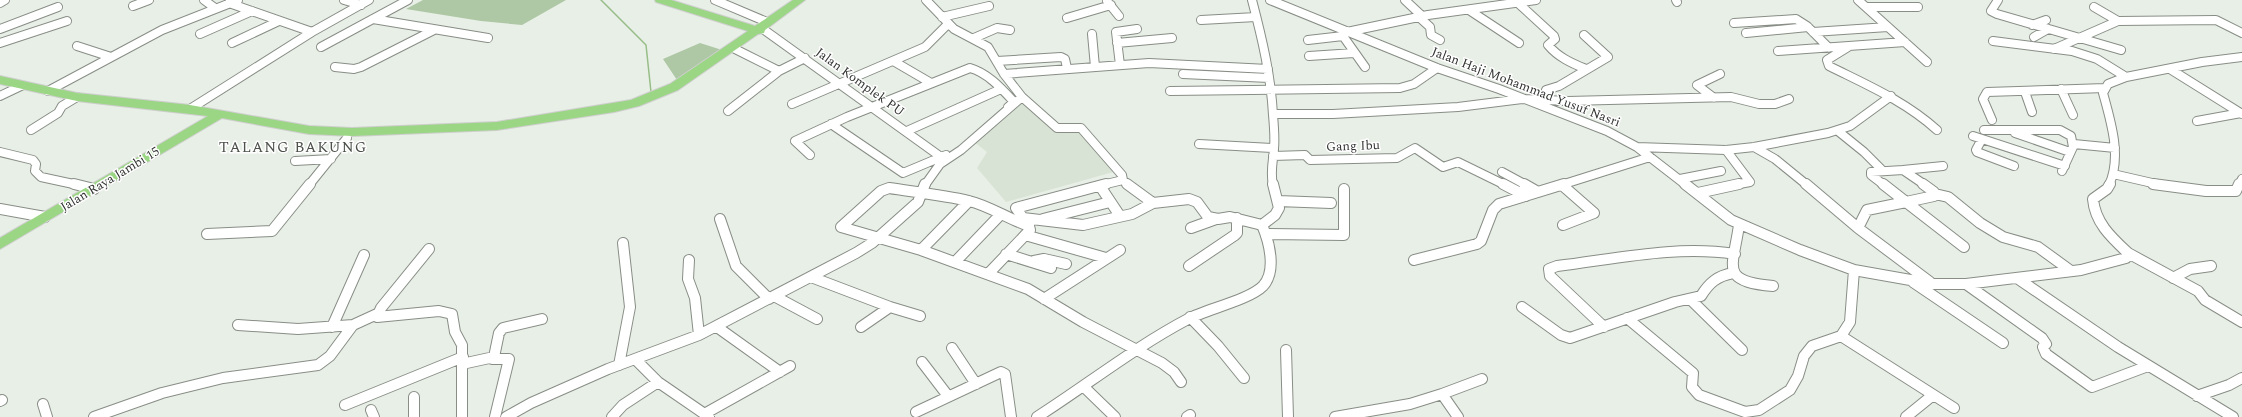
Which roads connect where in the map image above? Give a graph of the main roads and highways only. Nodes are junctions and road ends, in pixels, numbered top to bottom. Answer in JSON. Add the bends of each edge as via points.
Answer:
{"nodes":[{"id":1,"x":660,"y":0,"type":"edge"},
{"id":2,"x":675,"y":0,"type":"edge"},
{"id":3,"x":806,"y":0,"type":"edge"},
{"id":4,"x":762,"y":27,"type":"junction"},
{"id":5,"x":0,"y":80,"type":"edge"},
{"id":6,"x":589,"y":114,"type":"junction"},
{"id":7,"x":216,"y":115,"type":"junction"},
{"id":8,"x":0,"y":244,"type":"edge"}],
"edges":[{"from":1,"to":4,"type":"highway"},
{"from":2,"to":4,"type":"highway"},
{"from":3,"to":4,"type":"highway"},
{"from":4,"to":6,"type":"highway","via":[[674,87],[635,103]]},
{"from":4,"to":6,"type":"highway","via":[[680,89],[663,98],[638,107]]},
{"from":5,"to":7,"type":"highway","via":[[77,97],[190,109]]},
{"from":6,"to":7,"type":"highway","via":[[497,126],[352,132],[309,130]]},
{"from":6,"to":7,"type":"highway","via":[[478,132],[433,132],[347,138],[290,135]]},
{"from":7,"to":8,"type":"highway","name":"Jalan Raya Jambi 15"}]}
